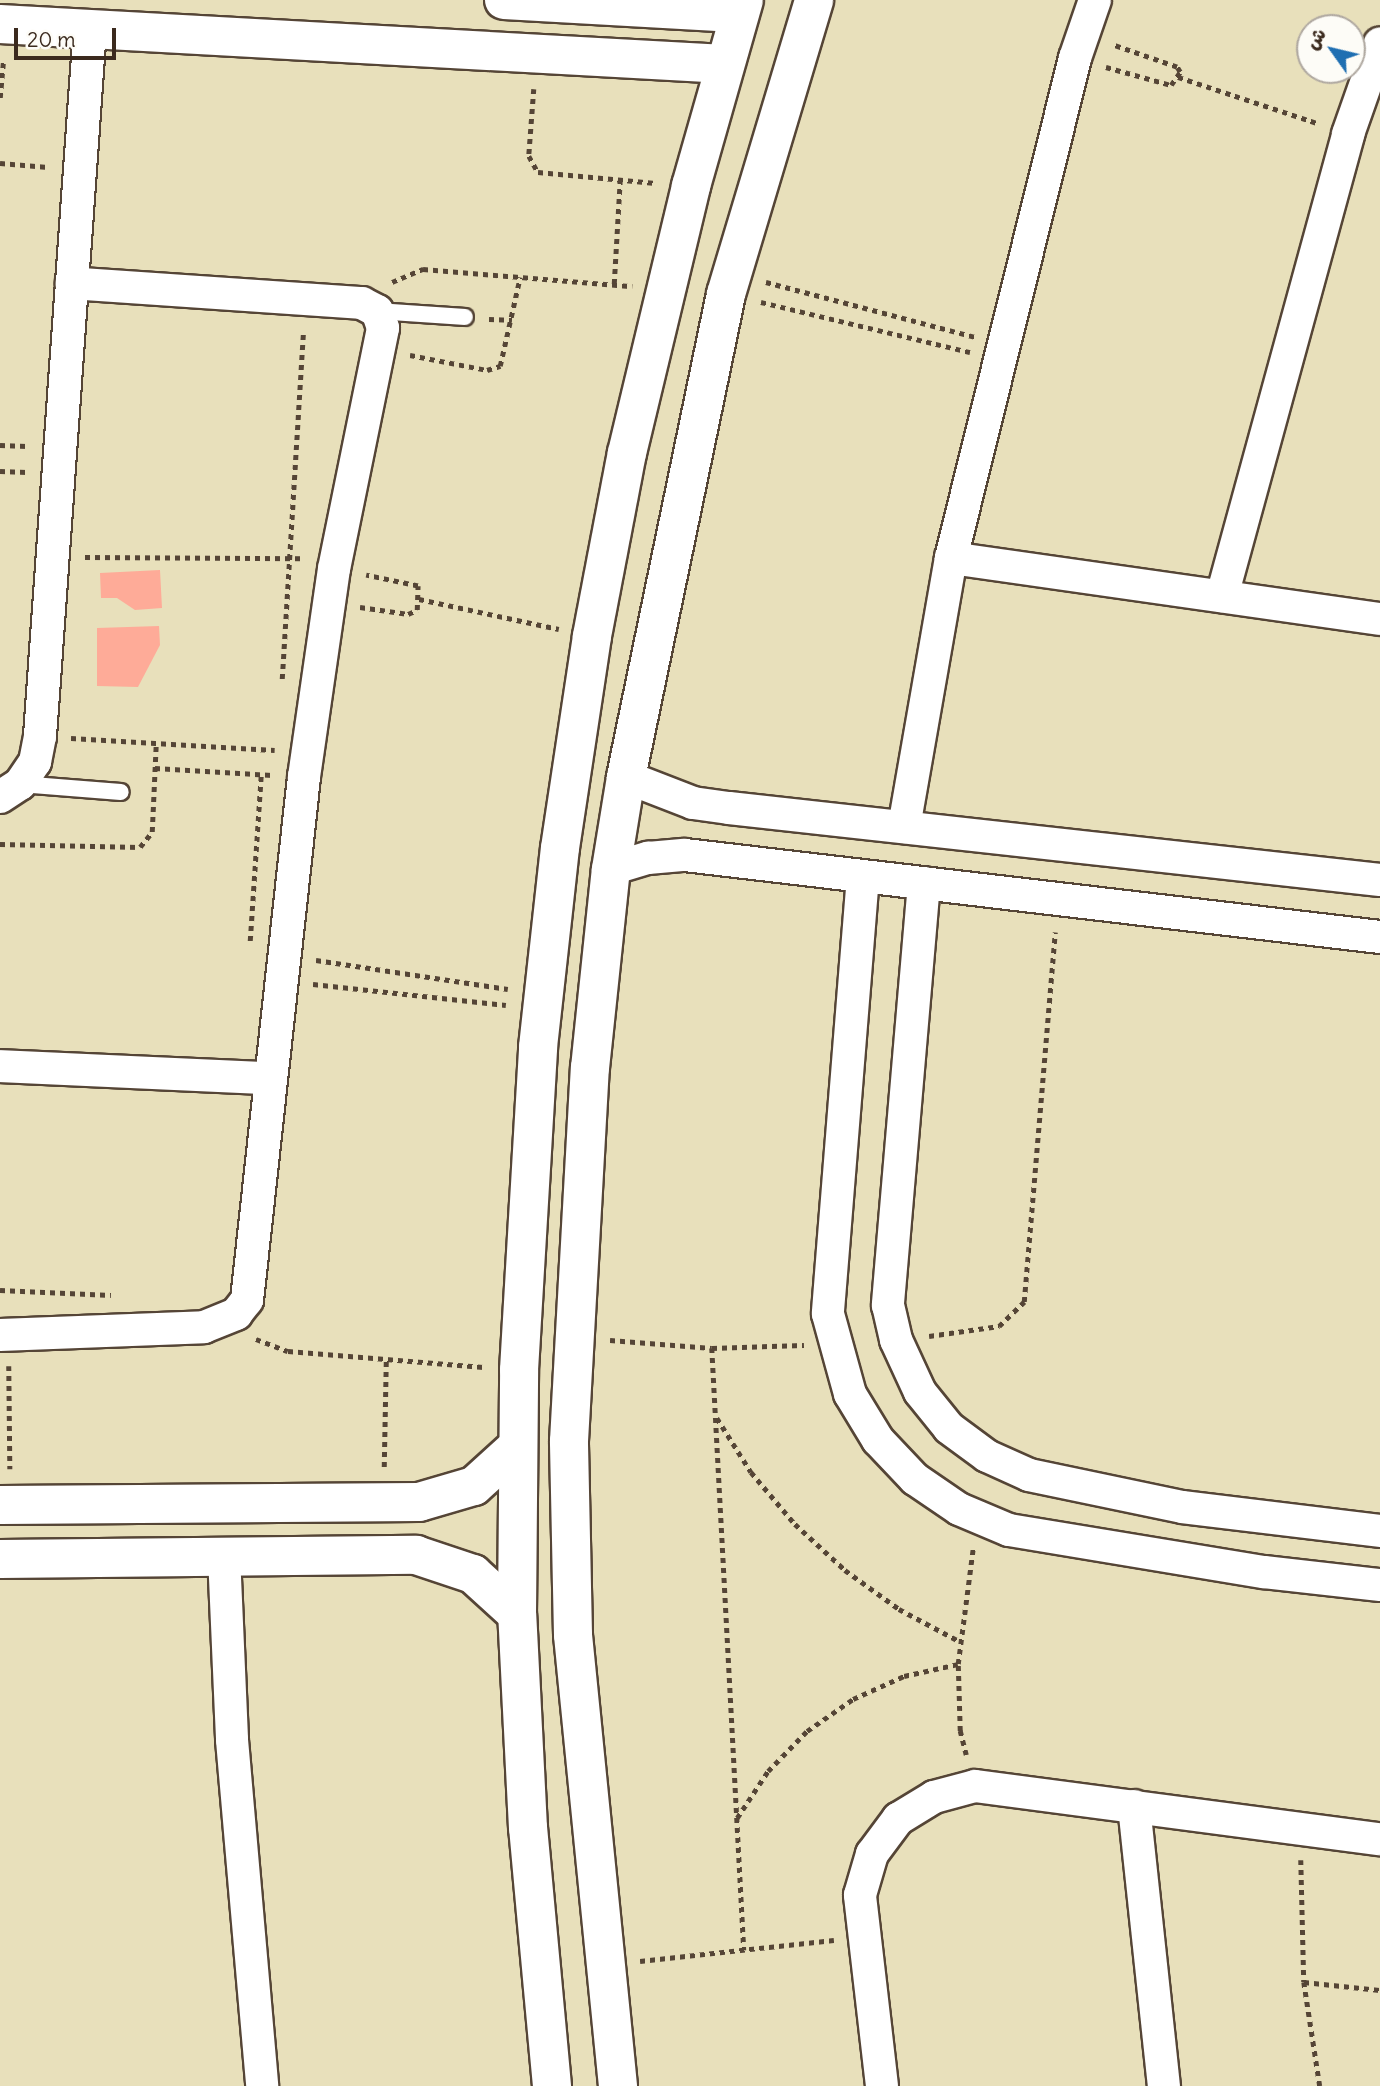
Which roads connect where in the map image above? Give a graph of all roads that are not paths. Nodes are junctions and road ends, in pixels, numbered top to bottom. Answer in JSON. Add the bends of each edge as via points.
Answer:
{"nodes":[{"id":1,"x":504,"y":0,"type":"edge"},
{"id":2,"x":814,"y":0,"type":"edge"},
{"id":3,"x":1095,"y":0,"type":"edge"},
{"id":4,"x":742,"y":6,"type":"edge"},
{"id":5,"x":0,"y":24,"type":"edge"},
{"id":6,"x":90,"y":28,"type":"junction"},
{"id":7,"x":1380,"y":43,"type":"edge"},
{"id":8,"x":725,"y":65,"type":"junction"},
{"id":9,"x":72,"y":284,"type":"junction"},
{"id":10,"x":374,"y":309,"type":"junction"},
{"id":11,"x":465,"y":317,"type":"dead end"},
{"id":12,"x":951,"y":558,"type":"junction"},
{"id":13,"x":1222,"y":596,"type":"junction"},
{"id":14,"x":1380,"y":619,"type":"edge"},
{"id":15,"x":626,"y":777,"type":"junction"},
{"id":16,"x":10,"y":790,"type":"edge"},
{"id":17,"x":121,"y":792,"type":"dead end"},
{"id":18,"x":905,"y":827,"type":"junction"},
{"id":19,"x":611,"y":869,"type":"junction"},
{"id":20,"x":863,"y":876,"type":"junction"},
{"id":21,"x":1380,"y":880,"type":"edge"},
{"id":22,"x":924,"y":883,"type":"junction"},
{"id":23,"x":1380,"y":937,"type":"edge"},
{"id":24,"x":0,"y":1066,"type":"edge"},
{"id":25,"x":270,"y":1078,"type":"junction"},
{"id":26,"x":5,"y":1335,"type":"edge"},
{"id":27,"x":517,"y":1447,"type":"junction"},
{"id":28,"x":401,"y":1502,"type":"junction"},
{"id":29,"x":5,"y":1505,"type":"edge"},
{"id":30,"x":1380,"y":1531,"type":"edge"},
{"id":31,"x":224,"y":1555,"type":"junction"},
{"id":32,"x":416,"y":1555,"type":"junction"},
{"id":33,"x":0,"y":1559,"type":"edge"},
{"id":34,"x":1380,"y":1585,"type":"edge"},
{"id":35,"x":517,"y":1614,"type":"junction"},
{"id":36,"x":1134,"y":1806,"type":"junction"},
{"id":37,"x":1380,"y":1839,"type":"edge"},
{"id":38,"x":262,"y":2086,"type":"edge"},
{"id":39,"x":552,"y":2086,"type":"edge"},
{"id":40,"x":618,"y":2086,"type":"edge"},
{"id":41,"x":882,"y":2086,"type":"edge"},
{"id":42,"x":1164,"y":2086,"type":"edge"}],
"edges":[{"from":1,"to":4,"type":"street"},
{"from":2,"to":15,"type":"street","via":[[729,283]]},
{"from":3,"to":12,"type":"street","via":[[1000,351]]},
{"from":4,"to":8,"type":"street"},
{"from":5,"to":6,"type":"street"},
{"from":6,"to":8,"type":"street"},
{"from":6,"to":9,"type":"street"},
{"from":7,"to":13,"type":"street","via":[[1348,134]]},
{"from":8,"to":27,"type":"street","via":[[664,288],[592,636],[543,1002]]},
{"from":9,"to":10,"type":"street","via":[[305,299]]},
{"from":9,"to":16,"type":"street","via":[[40,736],[35,762]]},
{"from":10,"to":11,"type":"lane"},
{"from":10,"to":25,"type":"street","via":[[383,328],[296,760]]},
{"from":12,"to":13,"type":"street"},
{"from":12,"to":18,"type":"street"},
{"from":13,"to":14,"type":"street"},
{"from":15,"to":18,"type":"street","via":[[693,803]]},
{"from":15,"to":19,"type":"street"},
{"from":16,"to":17,"type":"lane"},
{"from":18,"to":21,"type":"street"},
{"from":19,"to":20,"type":"street","via":[[648,858],[685,855]]},
{"from":19,"to":40,"type":"street","via":[[590,1068],[569,1441],[573,1635]]},
{"from":20,"to":22,"type":"street"},
{"from":20,"to":34,"type":"street","via":[[828,1314],[850,1394],[878,1440],[915,1479],[1009,1530],[1108,1549]]},
{"from":22,"to":23,"type":"street"},
{"from":22,"to":30,"type":"street","via":[[888,1305],[896,1340],[920,1392],[950,1428],[986,1456],[1029,1475],[1182,1507]]},
{"from":24,"to":25,"type":"street"},
{"from":25,"to":26,"type":"street","via":[[252,1283],[236,1314],[204,1327]]},
{"from":27,"to":28,"type":"street","via":[[474,1486]]},
{"from":27,"to":35,"type":"street"},
{"from":28,"to":29,"type":"street"},
{"from":28,"to":32,"type":"street"},
{"from":31,"to":32,"type":"street"},
{"from":31,"to":33,"type":"street"},
{"from":31,"to":38,"type":"street","via":[[233,1754]]},
{"from":32,"to":35,"type":"street","via":[[473,1574]]},
{"from":35,"to":39,"type":"street","via":[[528,1828]]},
{"from":36,"to":37,"type":"street"},
{"from":36,"to":41,"type":"street","via":[[975,1787],[934,1797],[898,1819],[872,1854],[863,1884],[862,1937]]},
{"from":36,"to":42,"type":"street"}]}
